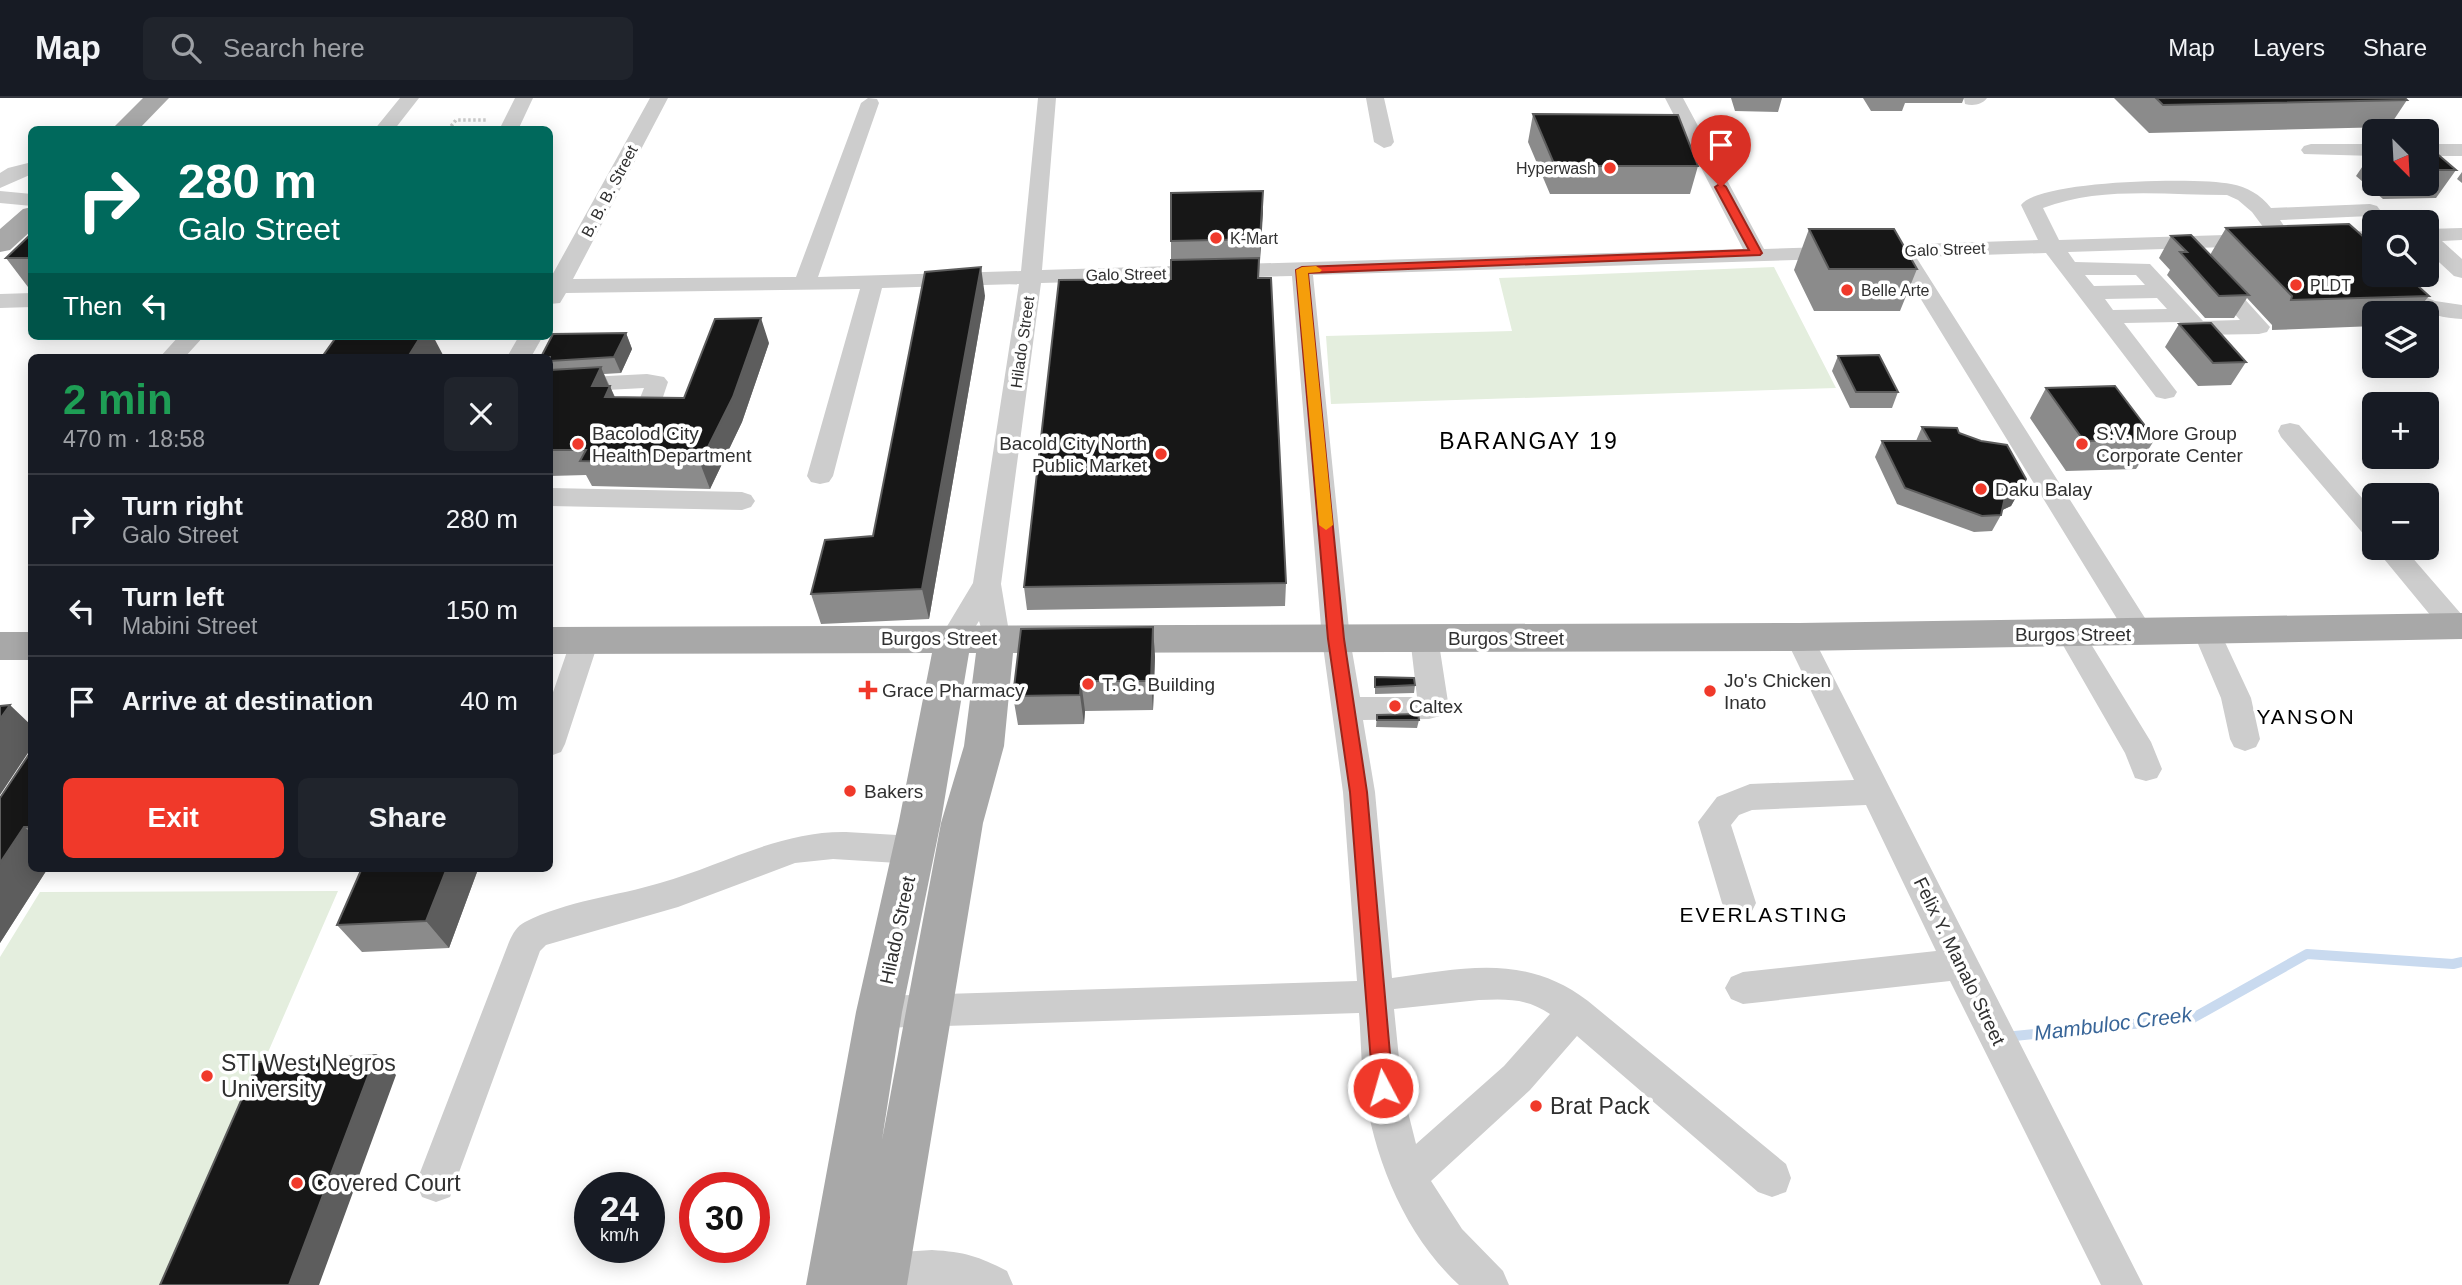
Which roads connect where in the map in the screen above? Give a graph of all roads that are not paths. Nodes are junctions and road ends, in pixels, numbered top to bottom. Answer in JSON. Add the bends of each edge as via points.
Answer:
{"nodes":[{"id":1,"x":157,"y":98,"type":"edge"},
{"id":2,"x":410,"y":98,"type":"edge"},
{"id":3,"x":524,"y":98,"type":"edge"},
{"id":4,"x":659,"y":98,"type":"edge"},
{"id":5,"x":1047,"y":98,"type":"edge"},
{"id":6,"x":1375,"y":98,"type":"edge"},
{"id":7,"x":1674,"y":98,"type":"edge"},
{"id":8,"x":870,"y":103,"type":"dead end"},
{"id":9,"x":511,"y":124,"type":"edge"},
{"id":10,"x":127,"y":126,"type":"edge"},
{"id":11,"x":386,"y":126,"type":"edge"},
{"id":12,"x":1384,"y":142,"type":"dead end"},
{"id":13,"x":2311,"y":150,"type":"dead end"},
{"id":14,"x":2362,"y":150,"type":"edge"},
{"id":15,"x":2440,"y":150,"type":"edge"},
{"id":16,"x":2462,"y":150,"type":"edge"},
{"id":17,"x":28,"y":169,"type":"edge"},
{"id":18,"x":0,"y":182,"type":"edge"},
{"id":19,"x":0,"y":197,"type":"edge"},
{"id":20,"x":28,"y":200,"type":"edge"},
{"id":21,"x":2362,"y":210,"type":"edge"},
{"id":22,"x":2266,"y":214,"type":"junction"},
{"id":23,"x":28,"y":219,"type":"edge"},
{"id":24,"x":2337,"y":237,"type":"junction"},
{"id":25,"x":2362,"y":237,"type":"edge"},
{"id":26,"x":2439,"y":238,"type":"edge"},
{"id":27,"x":2283,"y":239,"type":"junction"},
{"id":28,"x":2458,"y":239,"type":"edge"},
{"id":29,"x":2179,"y":242,"type":"junction"},
{"id":30,"x":0,"y":244,"type":"edge"},
{"id":31,"x":2051,"y":245,"type":"junction"},
{"id":32,"x":2439,"y":249,"type":"edge"},
{"id":33,"x":1901,"y":250,"type":"junction"},
{"id":34,"x":1756,"y":253,"type":"junction"},
{"id":35,"x":2362,"y":260,"type":"edge"},
{"id":36,"x":2068,"y":268,"type":"junction"},
{"id":37,"x":1302,"y":270,"type":"junction"},
{"id":38,"x":2462,"y":271,"type":"edge"},
{"id":39,"x":1031,"y":276,"type":"junction"},
{"id":40,"x":873,"y":282,"type":"junction"},
{"id":41,"x":805,"y":284,"type":"junction"},
{"id":42,"x":2392,"y":287,"type":"edge"},
{"id":43,"x":553,"y":291,"type":"edge"},
{"id":44,"x":2165,"y":291,"type":"junction"},
{"id":45,"x":2088,"y":293,"type":"junction"},
{"id":46,"x":28,"y":300,"type":"edge"},
{"id":47,"x":0,"y":301,"type":"edge"},
{"id":48,"x":2462,"y":312,"type":"edge"},
{"id":49,"x":2186,"y":316,"type":"junction"},
{"id":50,"x":2106,"y":317,"type":"junction"},
{"id":51,"x":188,"y":340,"type":"edge"},
{"id":52,"x":175,"y":354,"type":"edge"},
{"id":53,"x":553,"y":386,"type":"edge"},
{"id":54,"x":2165,"y":392,"type":"dead end"},
{"id":55,"x":652,"y":398,"type":"edge"},
{"id":56,"x":2290,"y":431,"type":"dead end"},
{"id":57,"x":820,"y":476,"type":"dead end"},
{"id":58,"x":553,"y":497,"type":"edge"},
{"id":59,"x":742,"y":501,"type":"dead end"},
{"id":60,"x":2362,"y":516,"type":"edge"},
{"id":61,"x":2400,"y":560,"type":"edge"},
{"id":62,"x":986,"y":584,"type":"junction"},
{"id":63,"x":2458,"y":626,"type":"edge"},
{"id":64,"x":2207,"y":632,"type":"junction"},
{"id":65,"x":2070,"y":633,"type":"junction"},
{"id":66,"x":2140,"y":633,"type":"junction"},
{"id":67,"x":1799,"y":636,"type":"junction"},
{"id":68,"x":975,"y":638,"type":"junction"},
{"id":69,"x":1424,"y":638,"type":"junction"},
{"id":70,"x":1336,"y":639,"type":"junction"},
{"id":71,"x":567,"y":640,"type":"edge"},
{"id":72,"x":0,"y":646,"type":"edge"},
{"id":73,"x":28,"y":646,"type":"edge"},
{"id":74,"x":1346,"y":709,"type":"junction"},
{"id":75,"x":553,"y":726,"type":"edge"},
{"id":76,"x":2245,"y":739,"type":"dead end"},
{"id":77,"x":2146,"y":769,"type":"dead end"},
{"id":78,"x":1876,"y":792,"type":"junction"},
{"id":79,"x":932,"y":831,"type":"junction"},
{"id":80,"x":1739,"y":903,"type":"dead end"},
{"id":81,"x":1960,"y":964,"type":"junction"},
{"id":82,"x":1743,"y":988,"type":"dead end"},
{"id":83,"x":1375,"y":996,"type":"junction"},
{"id":84,"x":879,"y":1012,"type":"junction"},
{"id":85,"x":930,"y":1012,"type":"junction"},
{"id":86,"x":1575,"y":1012,"type":"junction"},
{"id":87,"x":1406,"y":1177,"type":"junction"},
{"id":88,"x":1772,"y":1178,"type":"dead end"},
{"id":89,"x":436,"y":1183,"type":"dead end"},
{"id":90,"x":882,"y":1279,"type":"edge"},
{"id":91,"x":833,"y":1280,"type":"edge"},
{"id":92,"x":993,"y":1285,"type":"edge"},
{"id":93,"x":1489,"y":1285,"type":"edge"},
{"id":94,"x":2123,"y":1285,"type":"edge"}],
"edges":[{"from":1,"to":10,"type":"main road"},
{"from":2,"to":11,"type":"street"},
{"from":3,"to":9,"type":"street"},
{"from":4,"to":43,"type":"street","name":"B. B. B. Street"},
{"from":5,"to":39,"type":"street","name":"Hilado Street"},
{"from":6,"to":12,"type":"street"},
{"from":7,"to":34,"type":"street"},
{"from":8,"to":41,"type":"street"},
{"from":13,"to":14,"type":"street"},
{"from":15,"to":16,"type":"street"},
{"from":17,"to":18,"type":"street"},
{"from":19,"to":20,"type":"street"},
{"from":21,"to":22,"type":"street"},
{"from":22,"to":27,"type":"street"},
{"from":22,"to":31,"type":"street","via":[[2249,196],[2227,189],[2074,192],[2031,205]]},
{"from":23,"to":30,"type":"main road"},
{"from":24,"to":25,"type":"street","name":"Galo Street"},
{"from":24,"to":27,"type":"street","name":"Galo Street"},
{"from":24,"to":35,"type":"street"},
{"from":26,"to":28,"type":"street"},
{"from":27,"to":29,"type":"street","name":"Galo Street"},
{"from":29,"to":31,"type":"street","name":"Galo Street"},
{"from":29,"to":49,"type":"street","via":[[2259,327],[2197,328]]},
{"from":31,"to":33,"type":"street","name":"Galo Street"},
{"from":31,"to":36,"type":"street"},
{"from":32,"to":38,"type":"street"},
{"from":33,"to":34,"type":"street","name":"Galo Street"},
{"from":33,"to":66,"type":"street"},
{"from":34,"to":37,"type":"street","name":"Galo Street"},
{"from":36,"to":44,"type":"street","via":[[2142,269]]},
{"from":36,"to":45,"type":"street"},
{"from":37,"to":39,"type":"street","name":"Galo Street"},
{"from":37,"to":70,"type":"street"},
{"from":39,"to":40,"type":"street","name":"Galo Street"},
{"from":39,"to":62,"type":"street","name":"Hilado Street"},
{"from":40,"to":41,"type":"street","name":"Galo Street"},
{"from":40,"to":57,"type":"street"},
{"from":41,"to":43,"type":"street","name":"Galo Street"},
{"from":42,"to":48,"type":"street","via":[[2418,304]]},
{"from":44,"to":45,"type":"street"},
{"from":44,"to":49,"type":"street"},
{"from":45,"to":50,"type":"street"},
{"from":46,"to":47,"type":"street"},
{"from":49,"to":50,"type":"street"},
{"from":50,"to":54,"type":"street"},
{"from":51,"to":52,"type":"street"},
{"from":53,"to":55,"type":"street","via":[[656,382]]},
{"from":56,"to":60,"type":"street"},
{"from":58,"to":59,"type":"street"},
{"from":61,"to":63,"type":"street"},
{"from":62,"to":68,"type":"street","name":"Hilado Street"},
{"from":62,"to":68,"type":"street","name":"Hilado Street"},
{"from":63,"to":64,"type":"main road","name":"Burgos Street"},
{"from":64,"to":66,"type":"main road","name":"Burgos Street"},
{"from":64,"to":76,"type":"street","via":[[2236,698]]},
{"from":65,"to":66,"type":"main road","name":"Burgos Street"},
{"from":65,"to":67,"type":"main road","name":"Burgos Street"},
{"from":65,"to":77,"type":"street","via":[[2140,751]]},
{"from":67,"to":69,"type":"main road","name":"Burgos Street"},
{"from":67,"to":78,"type":"street","name":"Felix Y. Manalo Street"},
{"from":68,"to":70,"type":"main road","name":"Burgos Street"},
{"from":68,"to":71,"type":"main road","name":"Burgos Street"},
{"from":68,"to":79,"type":"main road","name":"Hilado Street","via":[[940,701]]},
{"from":69,"to":70,"type":"main road","name":"Burgos Street"},
{"from":69,"to":74,"type":"street","via":[[1433,702],[1429,708]]},
{"from":70,"to":74,"type":"street"},
{"from":71,"to":75,"type":"street"},
{"from":72,"to":73,"type":"main road"},
{"from":74,"to":83,"type":"street","via":[[1359,792]]},
{"from":78,"to":80,"type":"street","via":[[1750,797],[1728,806],[1714,822]]},
{"from":78,"to":81,"type":"street","name":"Felix Y. Manalo Street"},
{"from":79,"to":84,"type":"main road","name":"Hilado Street"},
{"from":79,"to":85,"type":"main road","name":"Hilado Street"},
{"from":79,"to":89,"type":"street","via":[[767,857],[722,878],[534,934],[526,942]]},
{"from":81,"to":82,"type":"street"},
{"from":81,"to":94,"type":"street","name":"Felix Y. Manalo Street"},
{"from":83,"to":85,"type":"street"},
{"from":83,"to":86,"type":"street","via":[[1531,986]]},
{"from":83,"to":87,"type":"street","via":[[1383,1088],[1392,1137]]},
{"from":84,"to":85,"type":"street"},
{"from":84,"to":91,"type":"main road","name":"Hilado Street"},
{"from":85,"to":90,"type":"main road","name":"Hilado Street"},
{"from":86,"to":87,"type":"street","via":[[1507,1088]]},
{"from":86,"to":88,"type":"street"},
{"from":87,"to":93,"type":"street","via":[[1462,1262]]},
{"from":90,"to":91,"type":"street"},
{"from":90,"to":92,"type":"street","via":[[932,1270],[969,1273]]}]}
